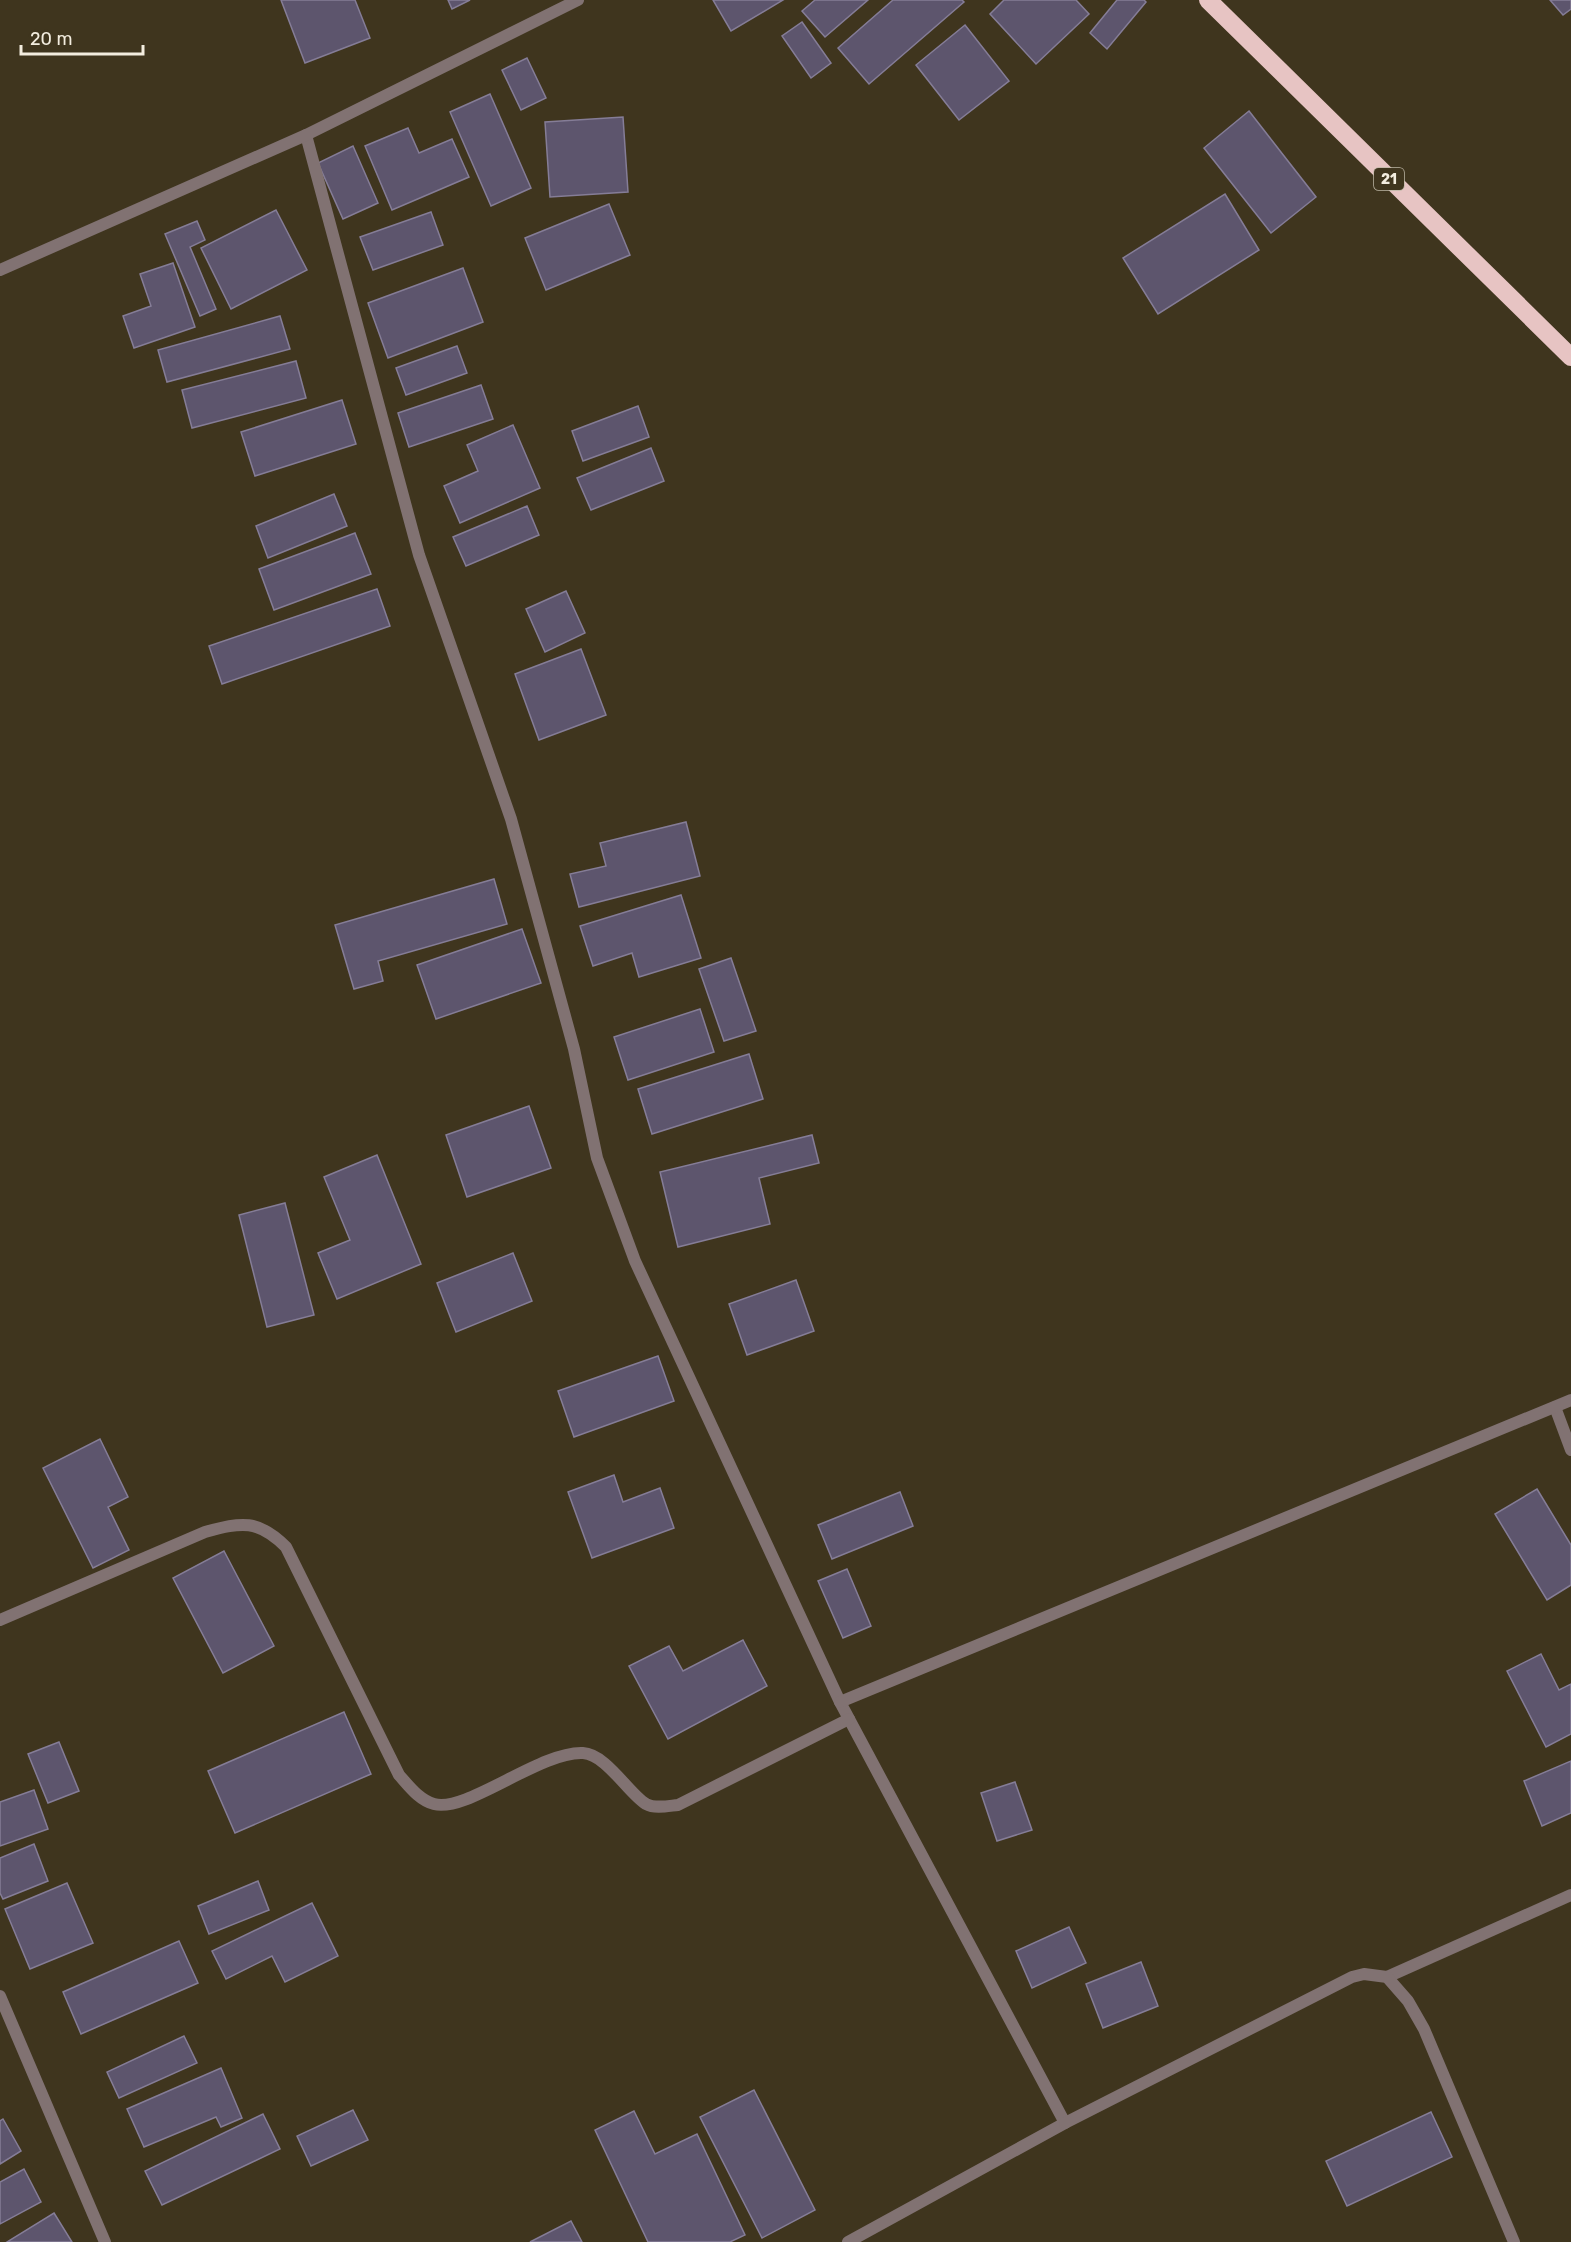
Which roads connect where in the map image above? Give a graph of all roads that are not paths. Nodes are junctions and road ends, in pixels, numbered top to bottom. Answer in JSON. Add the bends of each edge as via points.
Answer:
{"nodes":[{"id":1,"x":578,"y":0,"type":"edge"},
{"id":2,"x":1208,"y":0,"type":"edge"},
{"id":3,"x":306,"y":135,"type":"junction"},
{"id":4,"x":0,"y":270,"type":"edge"},
{"id":5,"x":1571,"y":357,"type":"edge"},
{"id":6,"x":1571,"y":1400,"type":"edge"},
{"id":7,"x":1555,"y":1407,"type":"junction"},
{"id":8,"x":1571,"y":1450,"type":"edge"},
{"id":9,"x":0,"y":1620,"type":"edge"},
{"id":10,"x":840,"y":1702,"type":"junction"},
{"id":11,"x":849,"y":1719,"type":"junction"},
{"id":12,"x":1571,"y":1895,"type":"edge"},
{"id":13,"x":1387,"y":1977,"type":"junction"},
{"id":14,"x":0,"y":1996,"type":"edge"},
{"id":15,"x":1065,"y":2123,"type":"junction"},
{"id":16,"x":105,"y":2242,"type":"edge"},
{"id":17,"x":848,"y":2242,"type":"edge"},
{"id":18,"x":1514,"y":2242,"type":"edge"}],
"edges":[{"from":1,"to":3,"type":"street"},
{"from":2,"to":5,"type":"highway","number":"21"},
{"from":3,"to":4,"type":"street"},
{"from":3,"to":10,"type":"street","via":[[419,555],[511,819],[574,1049],[597,1158],[635,1261]]},
{"from":6,"to":7,"type":"street"},
{"from":7,"to":8,"type":"street"},
{"from":7,"to":10,"type":"street"},
{"from":9,"to":11,"type":"street","via":[[206,1532],[232,1524],[259,1526],[286,1547],[399,1775],[419,1797],[435,1805],[457,1803],[551,1759],[584,1753],[599,1759],[646,1804],[678,1805]]},
{"from":10,"to":11,"type":"street"},
{"from":11,"to":15,"type":"street"},
{"from":12,"to":13,"type":"street"},
{"from":13,"to":15,"type":"street","via":[[1352,1977]]},
{"from":13,"to":18,"type":"street","via":[[1408,2001],[1424,2029]]},
{"from":14,"to":16,"type":"street"},
{"from":15,"to":17,"type":"street"}]}
